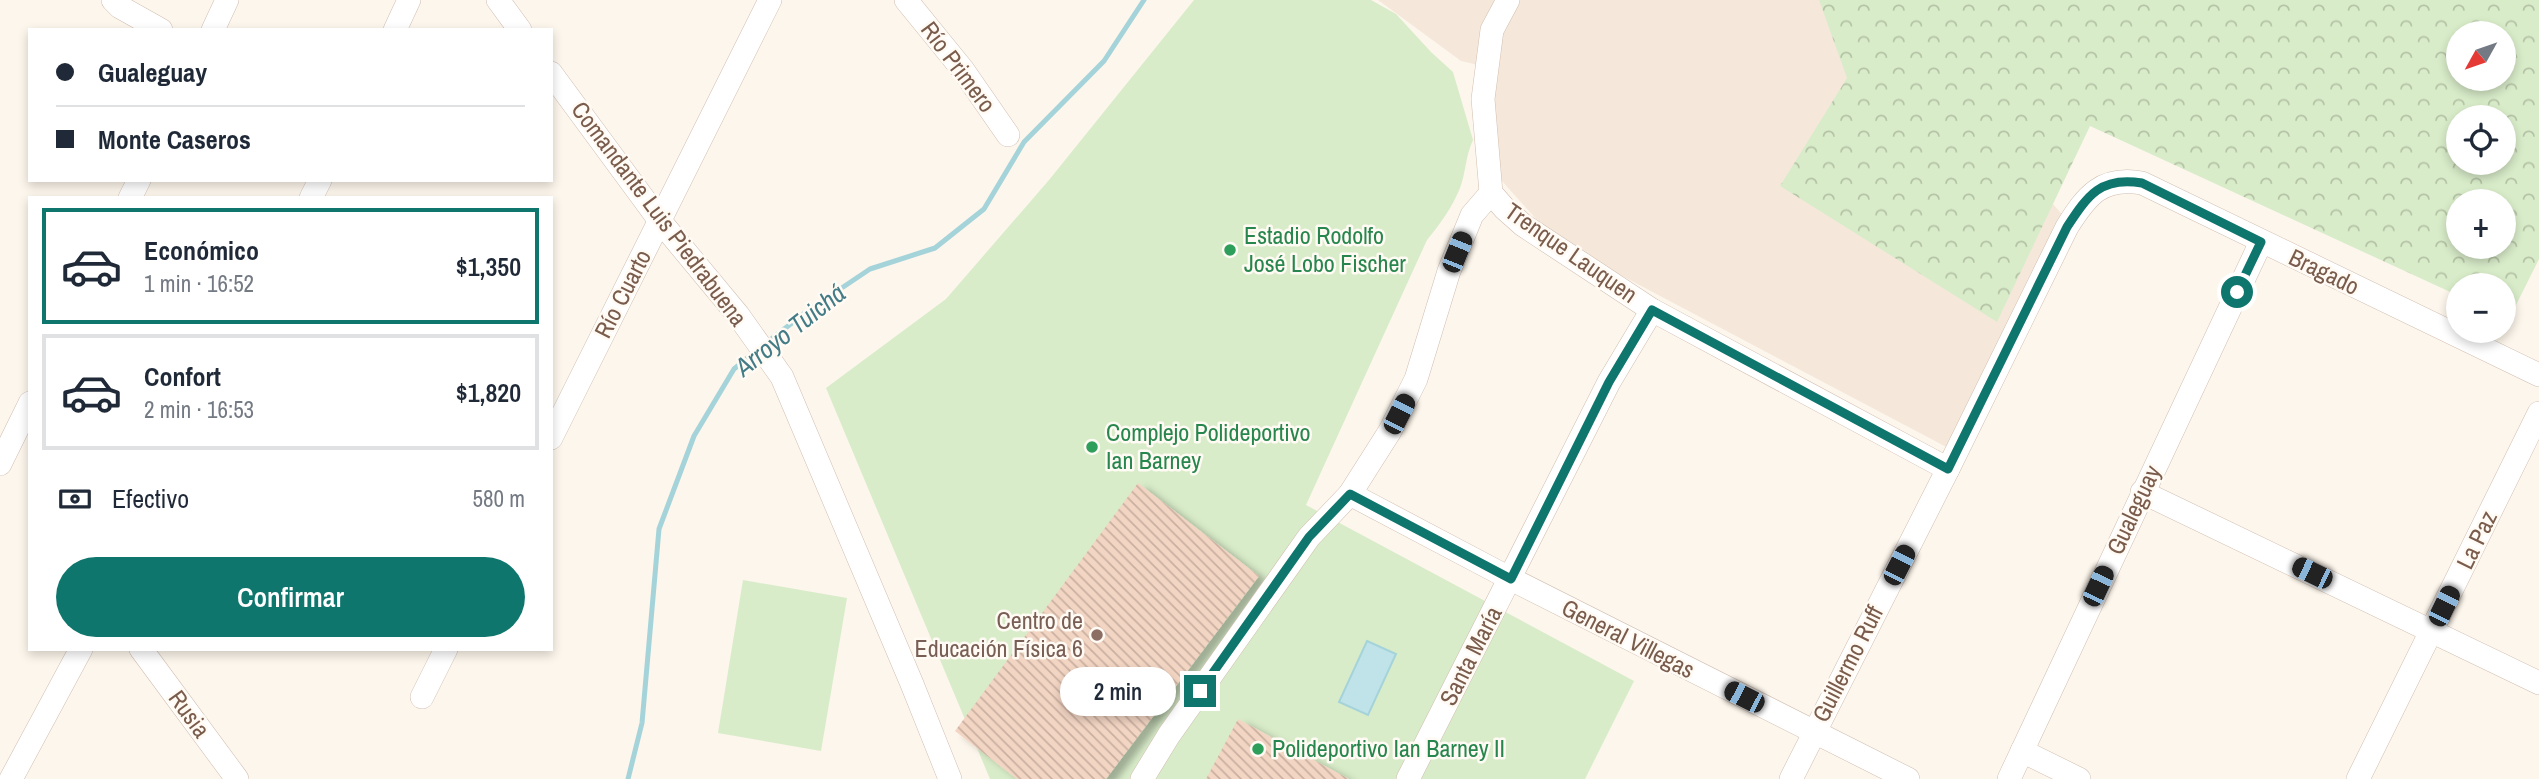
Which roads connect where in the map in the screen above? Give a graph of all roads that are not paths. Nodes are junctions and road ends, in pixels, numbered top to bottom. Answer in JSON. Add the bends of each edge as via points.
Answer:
{"nodes":[{"id":1,"x":113,"y":0,"type":"edge"},
{"id":2,"x":227,"y":0,"type":"edge"},
{"id":3,"x":409,"y":0,"type":"edge"},
{"id":4,"x":498,"y":0,"type":"edge"},
{"id":5,"x":770,"y":0,"type":"edge"},
{"id":6,"x":906,"y":0,"type":"edge"},
{"id":7,"x":1508,"y":0,"type":"edge"},
{"id":8,"x":157,"y":28,"type":"edge"},
{"id":9,"x":214,"y":28,"type":"edge"},
{"id":10,"x":396,"y":28,"type":"edge"},
{"id":11,"x":519,"y":28,"type":"edge"},
{"id":12,"x":553,"y":76,"type":"edge"},
{"id":13,"x":1008,"y":135,"type":"dead end"},
{"id":14,"x":2106,"y":184,"type":"joint"},
{"id":15,"x":1491,"y":193,"type":"junction"},
{"id":16,"x":660,"y":220,"type":"junction"},
{"id":17,"x":2261,"y":242,"type":"junction"},
{"id":18,"x":1652,"y":310,"type":"junction"},
{"id":19,"x":2539,"y":375,"type":"edge"},
{"id":20,"x":28,"y":407,"type":"edge"},
{"id":21,"x":2539,"y":413,"type":"edge"},
{"id":22,"x":553,"y":434,"type":"edge"},
{"id":23,"x":0,"y":464,"type":"edge"},
{"id":24,"x":1948,"y":469,"type":"junction"},
{"id":25,"x":2142,"y":492,"type":"junction"},
{"id":26,"x":1350,"y":494,"type":"junction"},
{"id":27,"x":1511,"y":579,"type":"junction"},
{"id":28,"x":2432,"y":631,"type":"junction"},
{"id":29,"x":80,"y":651,"type":"edge"},
{"id":30,"x":142,"y":651,"type":"edge"},
{"id":31,"x":445,"y":651,"type":"edge"},
{"id":32,"x":2539,"y":683,"type":"edge"},
{"id":33,"x":422,"y":696,"type":"dead end"},
{"id":34,"x":1814,"y":733,"type":"junction"},
{"id":35,"x":2022,"y":751,"type":"junction"},
{"id":36,"x":11,"y":779,"type":"edge"},
{"id":37,"x":237,"y":779,"type":"edge"},
{"id":38,"x":950,"y":779,"type":"edge"},
{"id":39,"x":1142,"y":779,"type":"edge"},
{"id":40,"x":1408,"y":779,"type":"edge"},
{"id":41,"x":1791,"y":779,"type":"edge"},
{"id":42,"x":1908,"y":779,"type":"edge"},
{"id":43,"x":2009,"y":779,"type":"edge"},
{"id":44,"x":2079,"y":779,"type":"edge"},
{"id":45,"x":2358,"y":779,"type":"edge"}],
"edges":[{"from":1,"to":8,"type":"street"},
{"from":2,"to":9,"type":"street"},
{"from":3,"to":10,"type":"street"},
{"from":4,"to":11,"type":"street"},
{"from":5,"to":16,"type":"street","name":"Río Cuarto"},
{"from":6,"to":13,"type":"street","name":"Río Primero"},
{"from":7,"to":15,"type":"street","via":[[1492,30],[1483,99]]},
{"from":12,"to":16,"type":"street","name":"Comandante Luis Piedrabuena"},
{"from":14,"to":17,"type":"street","name":"Bragado","via":[[2123,180],[2142,183]]},
{"from":14,"to":24,"type":"street","name":"Guillermo Ruff","via":[[2083,201],[2067,227]]},
{"from":15,"to":18,"type":"street","name":"Trenque Lauquen","via":[[1523,225]]},
{"from":15,"to":26,"type":"street","via":[[1472,215],[1458,248],[1416,379]]},
{"from":16,"to":22,"type":"street","name":"Río Cuarto"},
{"from":16,"to":38,"type":"street","name":"Comandante Luis Piedrabuena","via":[[782,377]]},
{"from":17,"to":19,"type":"street","name":"Bragado"},
{"from":17,"to":25,"type":"street","name":"Gualeguay"},
{"from":18,"to":24,"type":"street","name":"Trenque Lauquen"},
{"from":18,"to":27,"type":"street","name":"Santa María","via":[[1609,382]]},
{"from":20,"to":23,"type":"street"},
{"from":21,"to":28,"type":"street","name":"La Paz"},
{"from":24,"to":34,"type":"street","name":"Guillermo Ruff"},
{"from":25,"to":28,"type":"street"},
{"from":25,"to":35,"type":"street","name":"Gualeguay"},
{"from":26,"to":27,"type":"street","name":"General Villegas"},
{"from":26,"to":39,"type":"street","via":[[1309,537]]},
{"from":27,"to":34,"type":"street","name":"General Villegas"},
{"from":27,"to":40,"type":"street","name":"Santa María"},
{"from":28,"to":32,"type":"street"},
{"from":28,"to":45,"type":"street","name":"La Paz"},
{"from":29,"to":36,"type":"street"},
{"from":30,"to":37,"type":"street","name":"Rusia"},
{"from":31,"to":33,"type":"street"},
{"from":34,"to":41,"type":"street","name":"Guillermo Ruff"},
{"from":34,"to":42,"type":"street","name":"General Villegas"},
{"from":35,"to":43,"type":"street","name":"Gualeguay"},
{"from":35,"to":44,"type":"street"}]}
